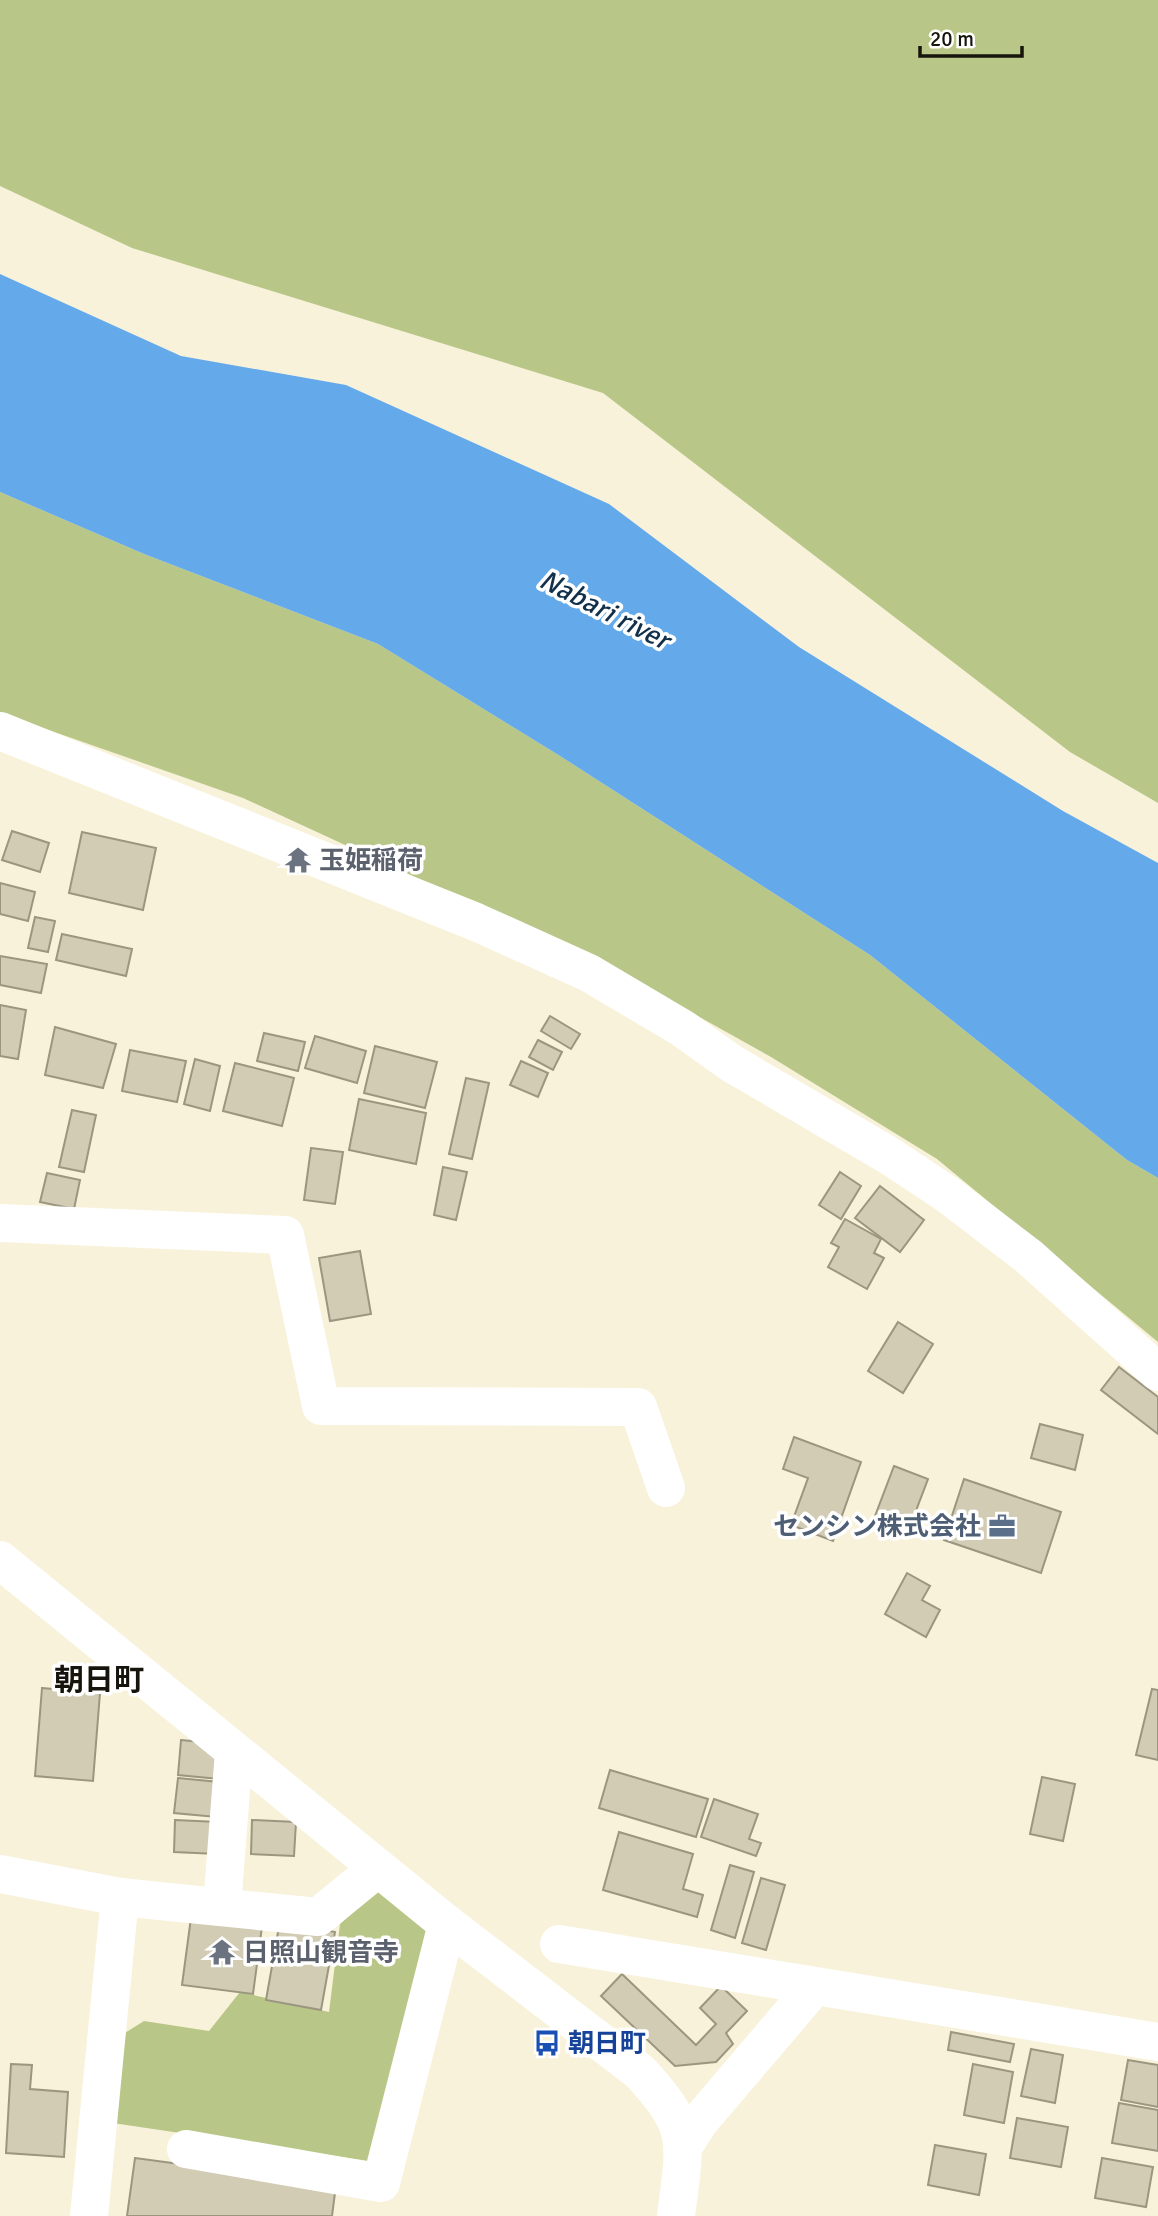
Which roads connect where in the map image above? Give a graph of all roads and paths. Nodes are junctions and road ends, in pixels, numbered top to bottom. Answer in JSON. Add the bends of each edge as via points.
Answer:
{"nodes":[{"id":1,"x":0,"y":731,"type":"edge"},
{"id":2,"x":0,"y":1223,"type":"edge"},
{"id":3,"x":1158,"y":1371,"type":"edge"},
{"id":4,"x":666,"y":1488,"type":"dead end"},
{"id":5,"x":0,"y":1560,"type":"edge"},
{"id":6,"x":234,"y":1751,"type":"junction"},
{"id":7,"x":378,"y":1868,"type":"junction"},
{"id":8,"x":0,"y":1874,"type":"edge"},
{"id":9,"x":120,"y":1897,"type":"junction"},
{"id":10,"x":222,"y":1907,"type":"junction"},
{"id":11,"x":447,"y":1924,"type":"junction"},
{"id":12,"x":559,"y":1944,"type":"dead end"},
{"id":13,"x":814,"y":1987,"type":"junction"},
{"id":14,"x":1158,"y":2042,"type":"edge"},
{"id":15,"x":685,"y":2144,"type":"junction"},
{"id":16,"x":186,"y":2149,"type":"dead end"},
{"id":17,"x":89,"y":2216,"type":"edge"},
{"id":18,"x":676,"y":2216,"type":"edge"}],
"edges":[{"from":1,"to":3,"type":"street","via":[[475,922],[589,973],[947,1194],[1028,1256]]},
{"from":2,"to":4,"type":"street","via":[[285,1235],[321,1406],[638,1406]]},
{"from":5,"to":6,"type":"street"},
{"from":6,"to":7,"type":"street"},
{"from":6,"to":10,"type":"street"},
{"from":7,"to":10,"type":"street","via":[[318,1917]]},
{"from":7,"to":11,"type":"street"},
{"from":8,"to":9,"type":"street"},
{"from":9,"to":10,"type":"street"},
{"from":9,"to":17,"type":"street"},
{"from":11,"to":15,"type":"street","via":[[640,2072],[666,2100]]},
{"from":11,"to":16,"type":"street","via":[[381,2183]]},
{"from":12,"to":13,"type":"street"},
{"from":13,"to":14,"type":"street"},
{"from":13,"to":15,"type":"street"},
{"from":15,"to":18,"type":"street"}]}
